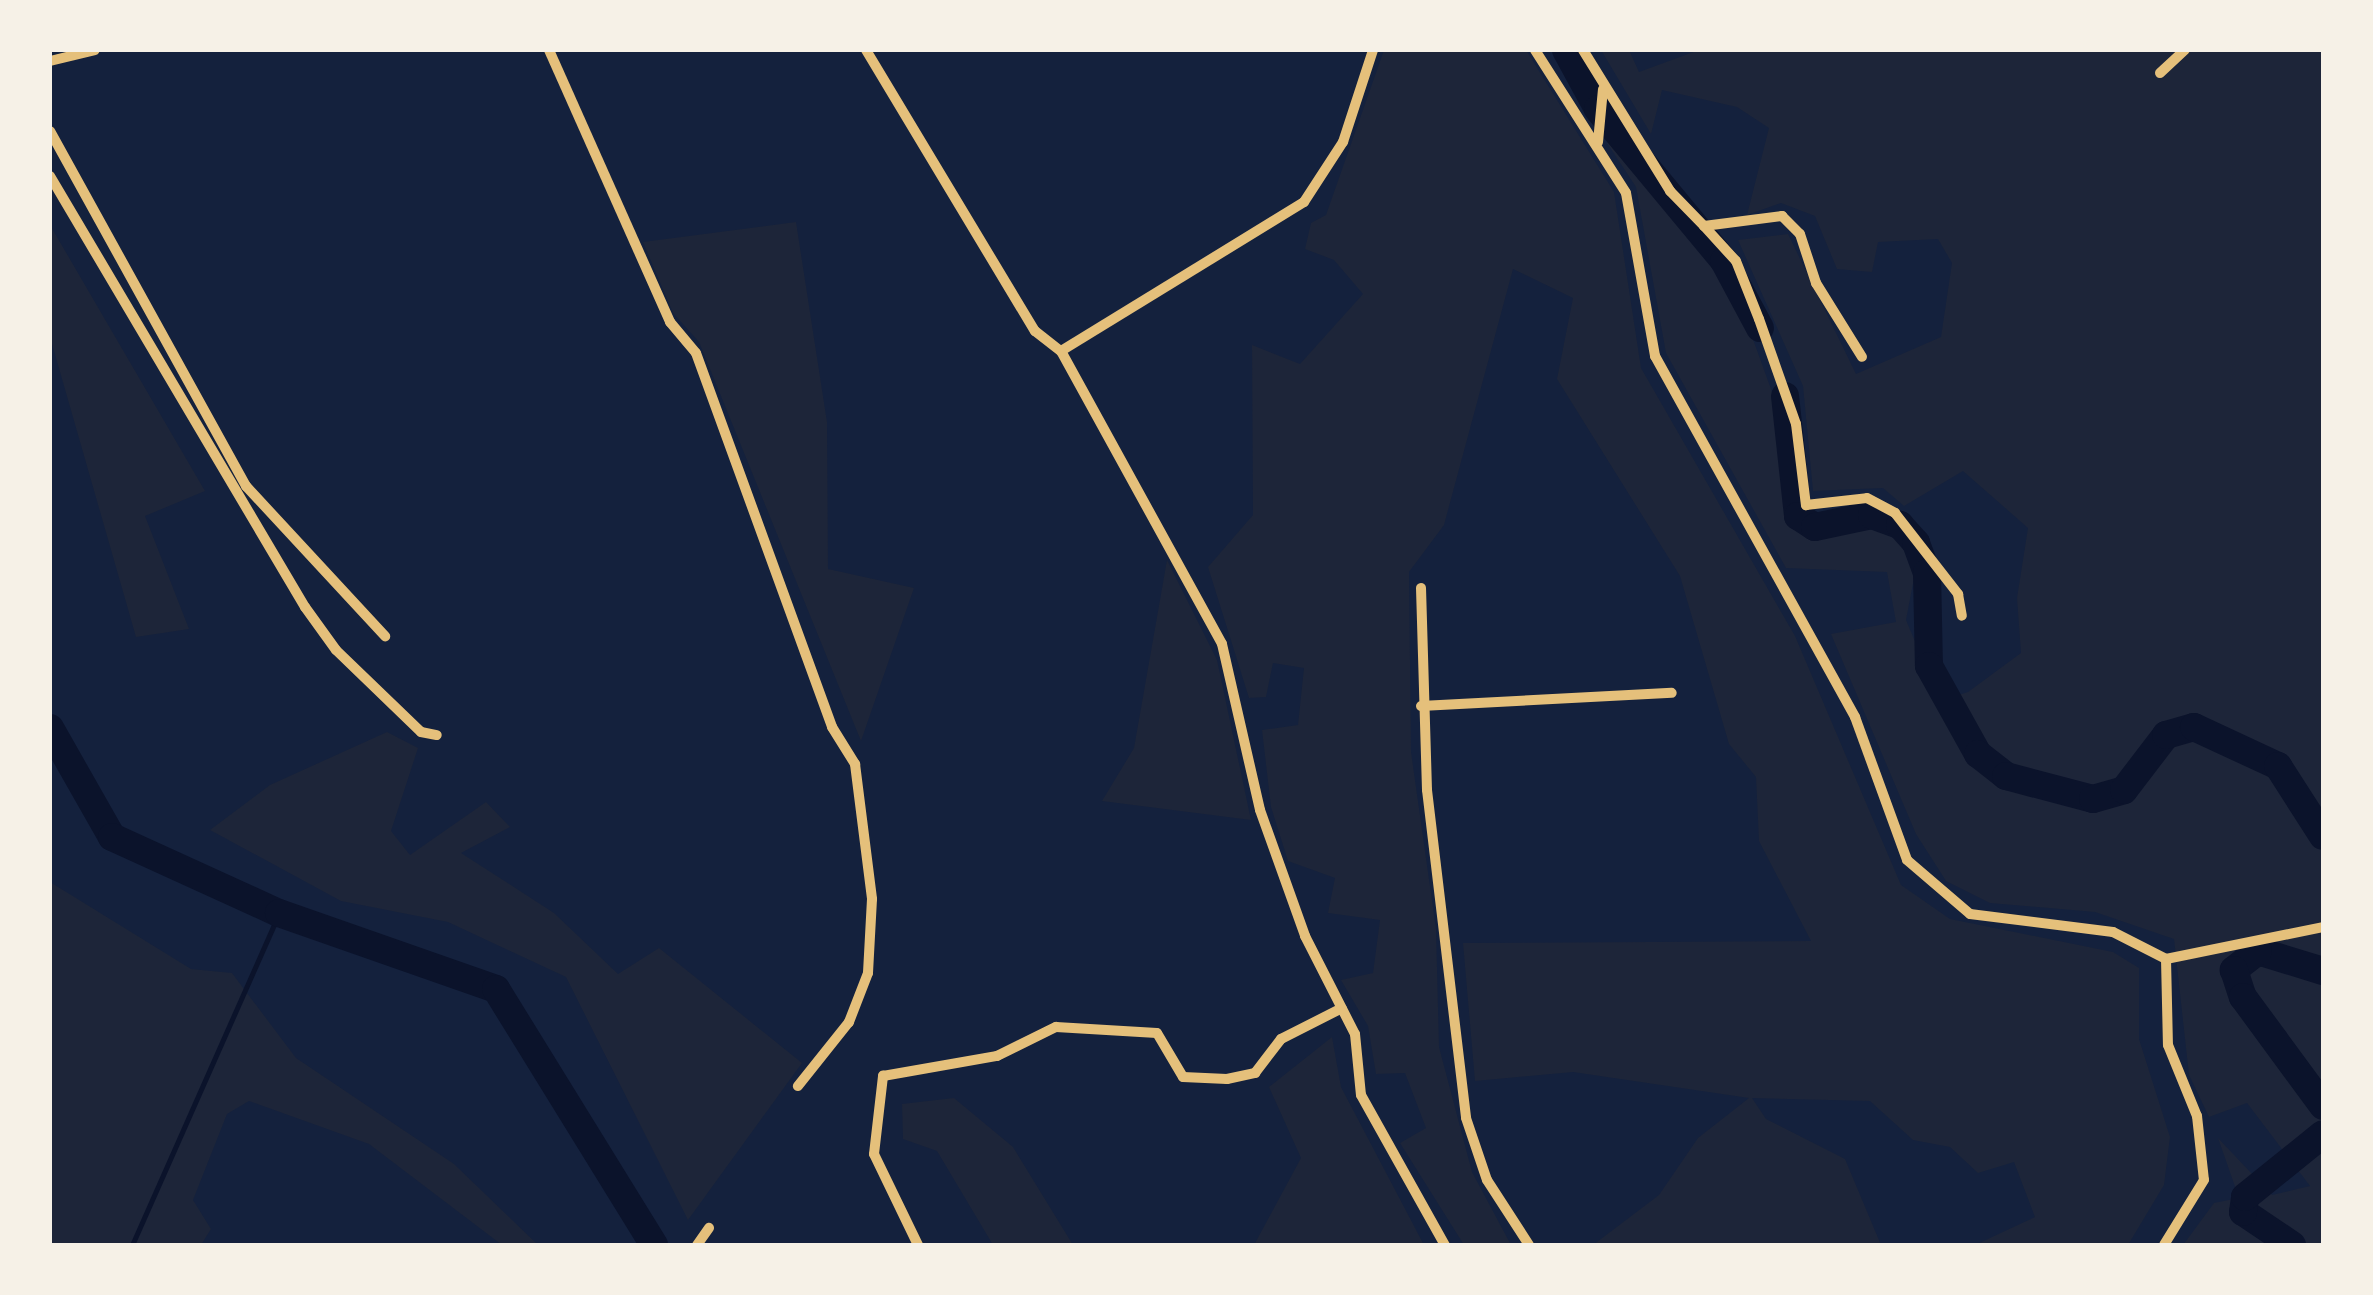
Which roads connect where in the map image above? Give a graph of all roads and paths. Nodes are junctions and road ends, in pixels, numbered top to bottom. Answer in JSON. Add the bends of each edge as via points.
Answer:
{"nodes":[{"id":1,"x":95,"y":50,"type":"edge"},
{"id":2,"x":548,"y":50,"type":"edge"},
{"id":3,"x":866,"y":50,"type":"edge"},
{"id":4,"x":1373,"y":50,"type":"edge"},
{"id":5,"x":1535,"y":50,"type":"edge"},
{"id":6,"x":1584,"y":50,"type":"edge"},
{"id":7,"x":2186,"y":50,"type":"edge"},
{"id":8,"x":50,"y":61,"type":"edge"},
{"id":9,"x":2160,"y":72,"type":"dead end"},
{"id":10,"x":1603,"y":88,"type":"junction"},
{"id":11,"x":50,"y":131,"type":"edge"},
{"id":12,"x":1598,"y":142,"type":"junction"},
{"id":13,"x":50,"y":176,"type":"edge"},
{"id":14,"x":1704,"y":226,"type":"junction"},
{"id":15,"x":1061,"y":351,"type":"junction"},
{"id":16,"x":1862,"y":358,"type":"dead end"},
{"id":17,"x":1421,"y":588,"type":"dead end"},
{"id":18,"x":1962,"y":616,"type":"dead end"},
{"id":19,"x":385,"y":636,"type":"dead end"},
{"id":20,"x":1672,"y":693,"type":"dead end"},
{"id":21,"x":1421,"y":706,"type":"junction"},
{"id":22,"x":438,"y":735,"type":"dead end"},
{"id":23,"x":2323,"y":927,"type":"edge"},
{"id":24,"x":2166,"y":959,"type":"junction"},
{"id":25,"x":1342,"y":1008,"type":"junction"},
{"id":26,"x":798,"y":1086,"type":"dead end"},
{"id":27,"x":709,"y":1228,"type":"dead end"},
{"id":28,"x":696,"y":1245,"type":"edge"},
{"id":29,"x":918,"y":1245,"type":"edge"},
{"id":30,"x":1445,"y":1245,"type":"edge"},
{"id":31,"x":1529,"y":1245,"type":"edge"},
{"id":32,"x":2164,"y":1245,"type":"edge"}],
"edges":[{"from":1,"to":8,"type":"street"},
{"from":2,"to":26,"type":"street","via":[[670,322],[696,353],[832,727],[855,764],[872,899],[868,973],[849,1022]]},
{"from":3,"to":15,"type":"street","via":[[1035,331]]},
{"from":4,"to":15,"type":"street","via":[[1343,142],[1304,202]]},
{"from":5,"to":12,"type":"street"},
{"from":6,"to":10,"type":"street"},
{"from":7,"to":9,"type":"street"},
{"from":10,"to":12,"type":"street"},
{"from":10,"to":14,"type":"street"},
{"from":11,"to":19,"type":"street","via":[[246,486]]},
{"from":12,"to":24,"type":"street","via":[[1626,193],[1655,356],[1846,699],[1907,860],[1970,914],[2113,932]]},
{"from":13,"to":22,"type":"street","via":[[305,607],[336,650],[422,732]]},
{"from":14,"to":16,"type":"street","via":[[1782,216]]},
{"from":14,"to":18,"type":"street","via":[[1736,260],[1759,319],[1796,424],[1806,504],[1867,498],[1895,513],[1958,594]]},
{"from":15,"to":25,"type":"street","via":[[1222,644],[1260,810]]},
{"from":17,"to":21,"type":"street"},
{"from":20,"to":21,"type":"street"},
{"from":21,"to":31,"type":"street","via":[[1466,1118],[1487,1180]]},
{"from":23,"to":24,"type":"street"},
{"from":24,"to":32,"type":"street","via":[[2168,1045],[2197,1116],[2204,1180]]},
{"from":25,"to":29,"type":"street","via":[[1280,1038],[1255,1074],[1227,1079],[1183,1077],[1157,1032],[1056,1028],[997,1056],[883,1076],[874,1154]]},
{"from":25,"to":30,"type":"street","via":[[1355,1034],[1361,1095]]},
{"from":27,"to":28,"type":"street"}]}
